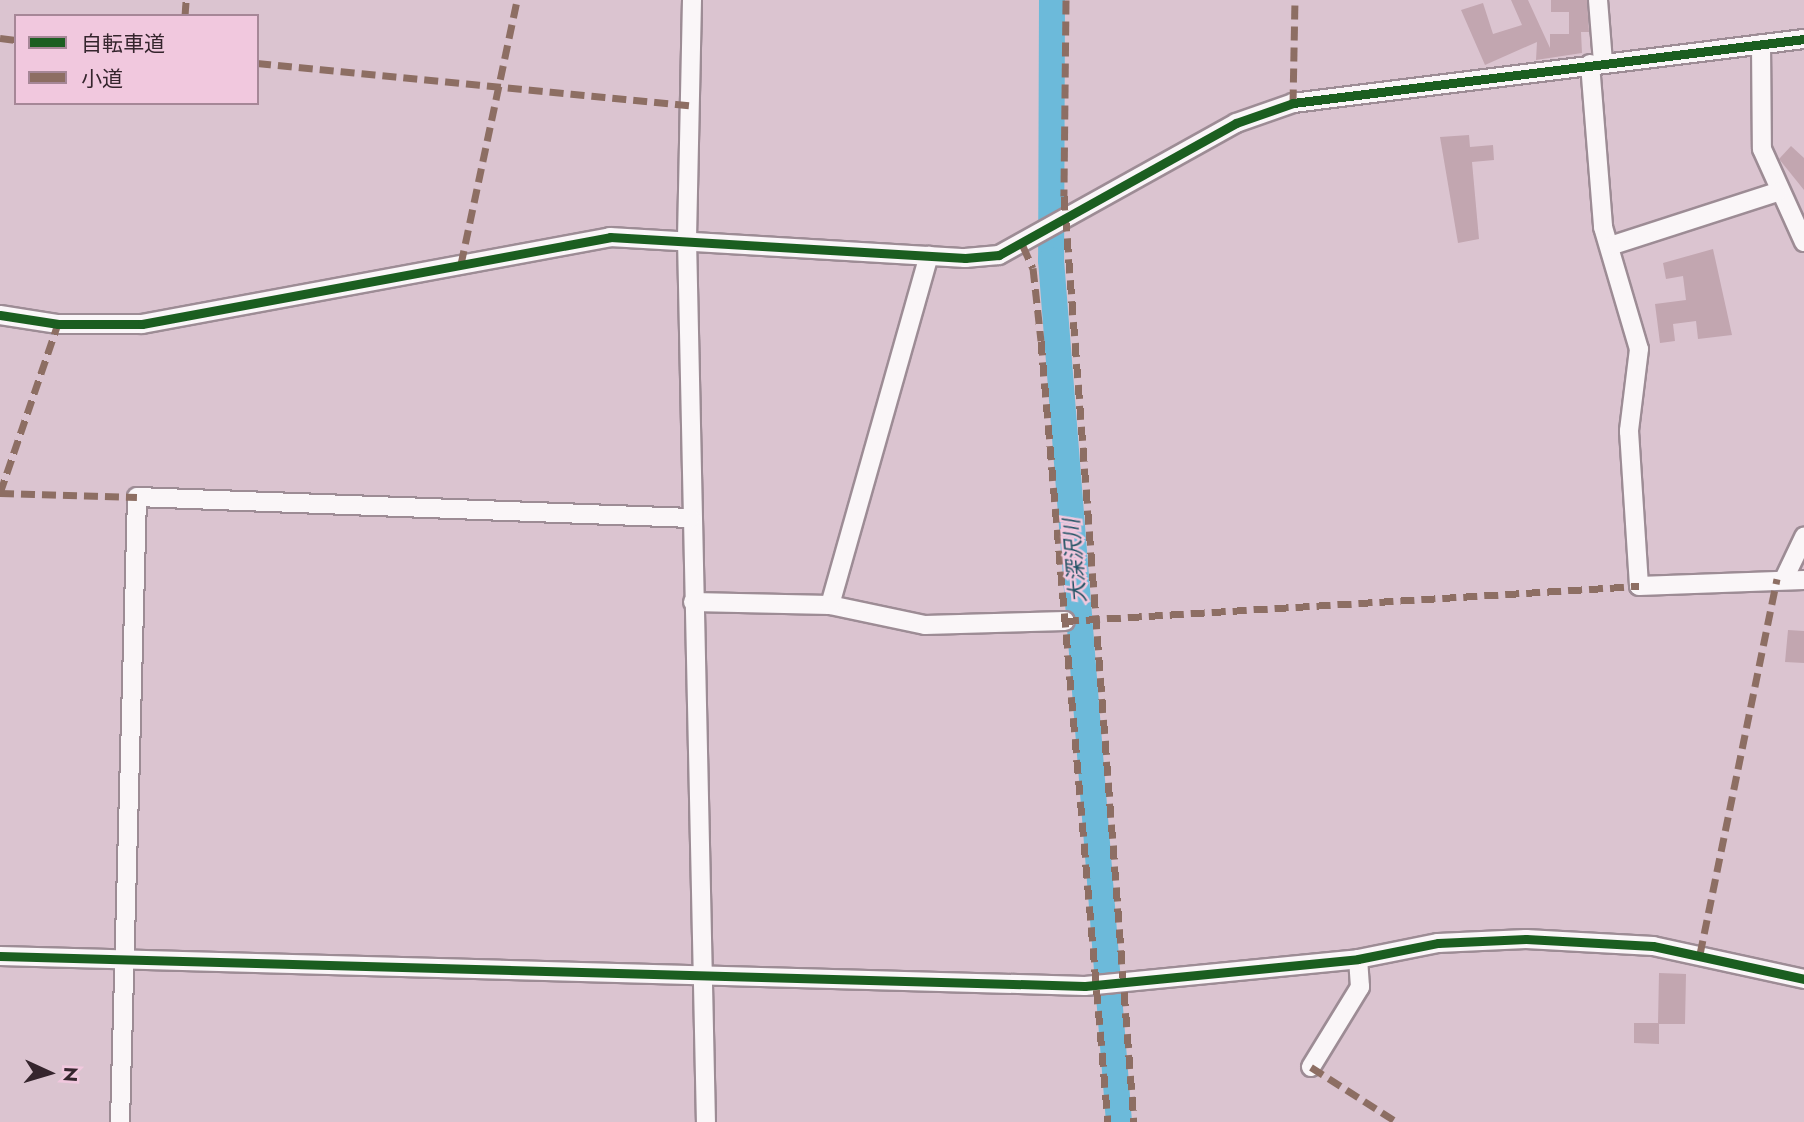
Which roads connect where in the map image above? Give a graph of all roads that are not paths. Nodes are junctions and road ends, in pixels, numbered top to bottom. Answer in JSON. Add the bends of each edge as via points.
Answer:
{"nodes":[{"id":1,"x":692,"y":0,"type":"edge"},
{"id":2,"x":1598,"y":0,"type":"edge"},
{"id":3,"x":1804,"y":39,"type":"edge"},
{"id":4,"x":1761,"y":44,"type":"junction"},
{"id":5,"x":1597,"y":63,"type":"junction"},
{"id":6,"x":1777,"y":192,"type":"junction"},
{"id":7,"x":687,"y":239,"type":"junction"},
{"id":8,"x":1804,"y":242,"type":"edge"},
{"id":9,"x":1610,"y":246,"type":"junction"},
{"id":10,"x":929,"y":256,"type":"junction"},
{"id":11,"x":0,"y":315,"type":"edge"},
{"id":12,"x":691,"y":518,"type":"junction"},
{"id":13,"x":1804,"y":537,"type":"edge"},
{"id":14,"x":1784,"y":579,"type":"junction"},
{"id":15,"x":1804,"y":580,"type":"edge"},
{"id":16,"x":693,"y":602,"type":"junction"},
{"id":17,"x":830,"y":605,"type":"junction"},
{"id":18,"x":1065,"y":621,"type":"dead end"},
{"id":19,"x":0,"y":956,"type":"edge"},
{"id":20,"x":125,"y":959,"type":"junction"},
{"id":21,"x":1358,"y":959,"type":"junction"},
{"id":22,"x":702,"y":976,"type":"junction"},
{"id":23,"x":1804,"y":979,"type":"edge"},
{"id":24,"x":1311,"y":1067,"type":"dead end"},
{"id":25,"x":120,"y":1122,"type":"edge"},
{"id":26,"x":706,"y":1122,"type":"edge"}],
"edges":[{"from":1,"to":7,"type":"street"},
{"from":2,"to":5,"type":"street"},
{"from":3,"to":4,"type":"street"},
{"from":4,"to":5,"type":"street"},
{"from":4,"to":6,"type":"street","via":[[1758,123]]},
{"from":5,"to":9,"type":"street","via":[[1603,228]]},
{"from":5,"to":10,"type":"street","via":[[1293,103],[1236,122],[1023,246],[965,258]]},
{"from":6,"to":8,"type":"street"},
{"from":6,"to":9,"type":"street"},
{"from":7,"to":10,"type":"street"},
{"from":7,"to":11,"type":"street","via":[[573,243],[142,324],[58,324]]},
{"from":7,"to":12,"type":"street"},
{"from":9,"to":14,"type":"street","via":[[1639,349],[1629,431],[1639,586]]},
{"from":10,"to":17,"type":"street"},
{"from":12,"to":16,"type":"street"},
{"from":12,"to":20,"type":"street","via":[[137,497]]},
{"from":13,"to":14,"type":"street"},
{"from":14,"to":15,"type":"street"},
{"from":16,"to":17,"type":"street"},
{"from":16,"to":22,"type":"street"},
{"from":17,"to":18,"type":"street","via":[[925,625]]},
{"from":19,"to":20,"type":"street"},
{"from":20,"to":22,"type":"street"},
{"from":20,"to":25,"type":"street"},
{"from":21,"to":22,"type":"street","via":[[1096,986]]},
{"from":21,"to":23,"type":"street","via":[[1438,943],[1526,939],[1653,946]]},
{"from":21,"to":24,"type":"street","via":[[1360,987]]},
{"from":22,"to":26,"type":"street"}]}
